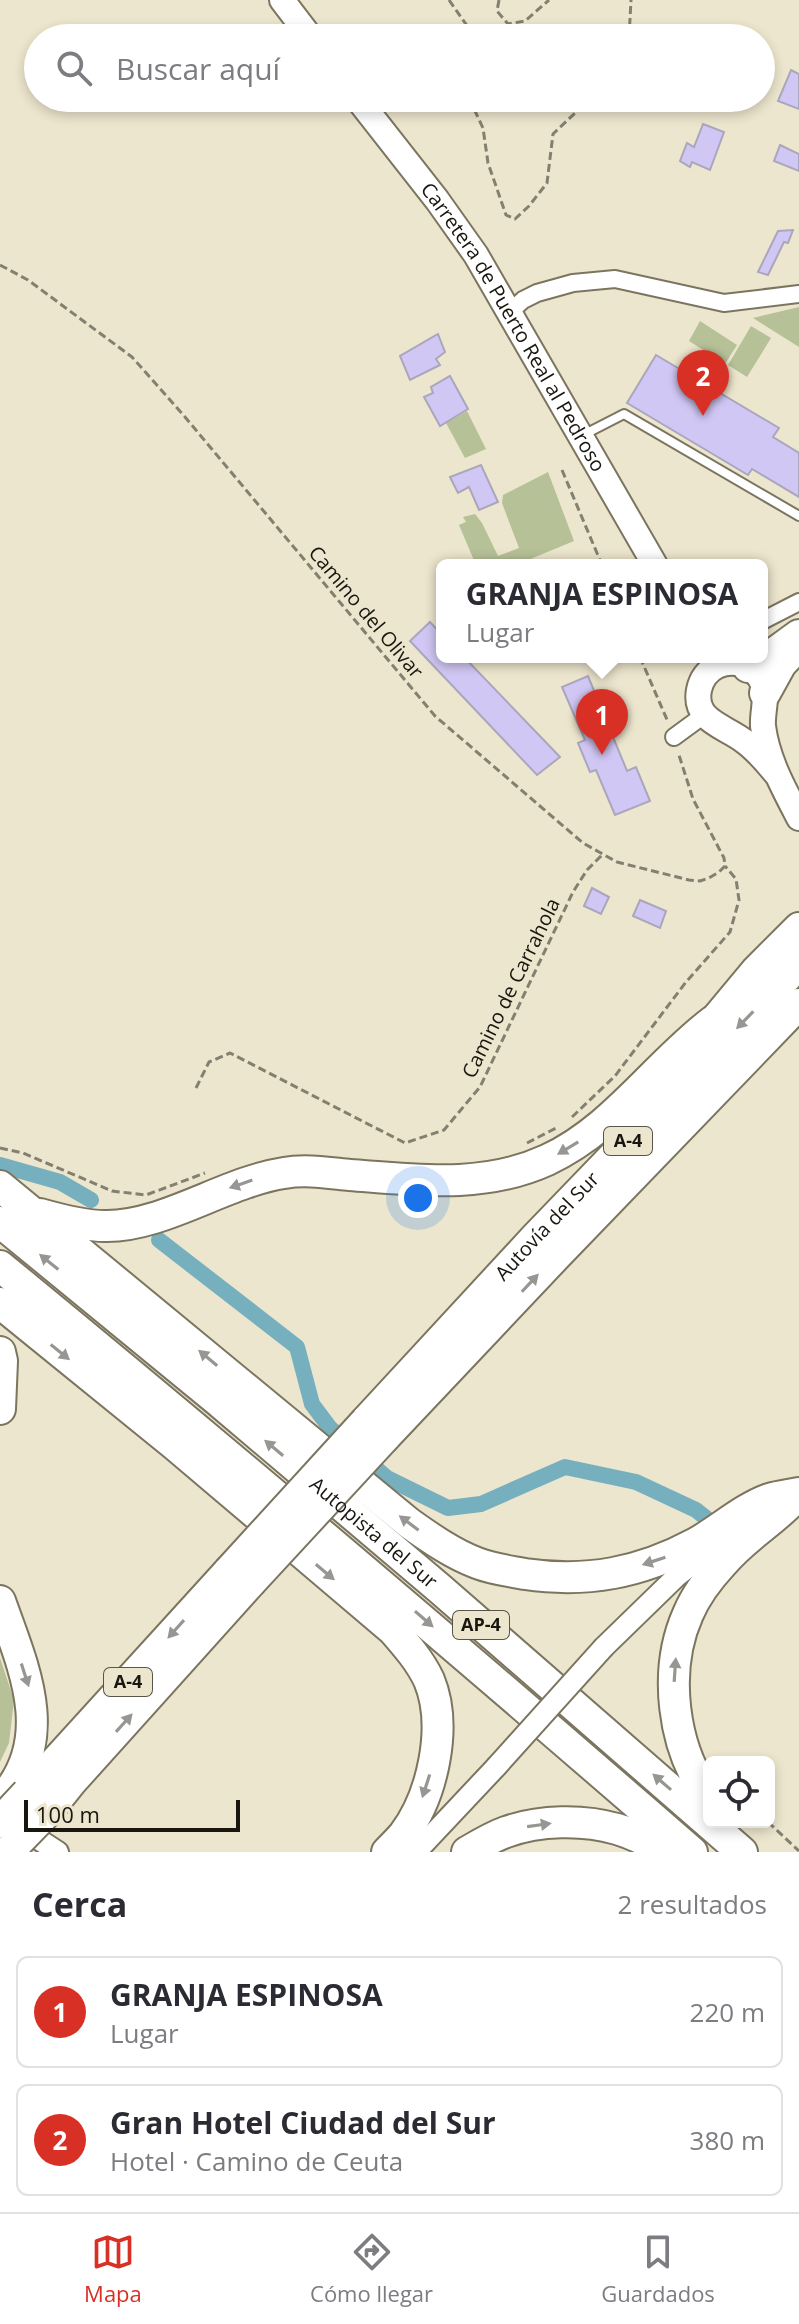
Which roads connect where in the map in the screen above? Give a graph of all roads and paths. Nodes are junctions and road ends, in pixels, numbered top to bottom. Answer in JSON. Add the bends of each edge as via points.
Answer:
{"nodes":[{"id":1,"x":282,"y":0,"type":"edge"},
{"id":2,"x":449,"y":0,"type":"edge"},
{"id":3,"x":499,"y":0,"type":"edge"},
{"id":4,"x":549,"y":0,"type":"edge"},
{"id":5,"x":631,"y":0,"type":"edge"},
{"id":6,"x":300,"y":24,"type":"edge"},
{"id":7,"x":466,"y":24,"type":"edge"},
{"id":8,"x":630,"y":24,"type":"edge"},
{"id":9,"x":368,"y":112,"type":"edge"},
{"id":10,"x":475,"y":112,"type":"edge"},
{"id":11,"x":576,"y":112,"type":"edge"},
{"id":12,"x":0,"y":265,"type":"edge"},
{"id":13,"x":799,"y":294,"type":"edge"},
{"id":14,"x":509,"y":313,"type":"junction"},
{"id":15,"x":581,"y":436,"type":"junction"},
{"id":16,"x":562,"y":470,"type":"dead end"},
{"id":17,"x":799,"y":516,"type":"edge"},
{"id":18,"x":599,"y":559,"type":"edge"},
{"id":19,"x":652,"y":559,"type":"edge"},
{"id":20,"x":799,"y":602,"type":"edge"},
{"id":21,"x":768,"y":618,"type":"edge"},
{"id":22,"x":799,"y":635,"type":"edge"},
{"id":23,"x":799,"y":646,"type":"edge"},
{"id":24,"x":768,"y":653,"type":"edge"},
{"id":25,"x":643,"y":663,"type":"edge"},
{"id":26,"x":731,"y":663,"type":"edge"},
{"id":27,"x":739,"y":663,"type":"edge"},
{"id":28,"x":702,"y":666,"type":"edge"},
{"id":29,"x":764,"y":702,"type":"junction"},
{"id":30,"x":714,"y":722,"type":"junction"},
{"id":31,"x":674,"y":737,"type":"junction"},
{"id":32,"x":778,"y":776,"type":"junction"},
{"id":33,"x":799,"y":818,"type":"edge"},
{"id":34,"x":602,"y":855,"type":"junction"},
{"id":35,"x":725,"y":866,"type":"junction"},
{"id":36,"x":799,"y":928,"type":"edge"},
{"id":37,"x":799,"y":964,"type":"edge"},
{"id":38,"x":799,"y":1004,"type":"edge"},
{"id":39,"x":713,"y":1021,"type":"junction"},
{"id":40,"x":196,"y":1088,"type":"dead end"},
{"id":41,"x":518,"y":1147,"type":"dead end"},
{"id":42,"x":0,"y":1148,"type":"edge"},
{"id":43,"x":213,"y":1171,"type":"dead end"},
{"id":44,"x":0,"y":1186,"type":"edge"},
{"id":45,"x":33,"y":1211,"type":"junction"},
{"id":46,"x":0,"y":1222,"type":"edge"},
{"id":47,"x":535,"y":1238,"type":"junction"},
{"id":48,"x":0,"y":1266,"type":"edge"},
{"id":49,"x":0,"y":1303,"type":"edge"},
{"id":50,"x":0,"y":1352,"type":"edge"},
{"id":51,"x":0,"y":1409,"type":"edge"},
{"id":52,"x":376,"y":1429,"type":"junction"},
{"id":53,"x":799,"y":1493,"type":"edge"},
{"id":54,"x":239,"y":1577,"type":"junction"},
{"id":55,"x":0,"y":1601,"type":"edge"},
{"id":56,"x":703,"y":1786,"type":"edge"},
{"id":57,"x":30,"y":1802,"type":"edge"},
{"id":58,"x":0,"y":1815,"type":"edge"},
{"id":59,"x":731,"y":1828,"type":"edge"},
{"id":60,"x":774,"y":1828,"type":"edge"},
{"id":61,"x":11,"y":1843,"type":"edge"},
{"id":62,"x":799,"y":1851,"type":"edge"},
{"id":63,"x":58,"y":1852,"type":"edge"},
{"id":64,"x":387,"y":1852,"type":"edge"},
{"id":65,"x":416,"y":1852,"type":"edge"},
{"id":66,"x":467,"y":1852,"type":"edge"},
{"id":67,"x":669,"y":1852,"type":"edge"},
{"id":68,"x":692,"y":1852,"type":"edge"},
{"id":69,"x":743,"y":1852,"type":"edge"}],
"edges":[{"from":1,"to":6,"type":"main road"},
{"from":2,"to":7,"type":"path"},
{"from":3,"to":4,"type":"path","via":[[497,11],[508,24],[525,21]]},
{"from":5,"to":8,"type":"path"},
{"from":9,"to":14,"type":"main road","name":"Carretera de Puerto Real al Pedroso","via":[[476,255]]},
{"from":10,"to":11,"type":"path","via":[[501,203],[506,215],[515,219],[547,183],[553,134]]},
{"from":12,"to":34,"type":"path","name":"Camino del Olivar","via":[[132,357],[435,716]]},
{"from":13,"to":14,"type":"street","via":[[724,303],[615,279],[537,293]]},
{"from":14,"to":15,"type":"main road","name":"Carretera de Puerto Real al Pedroso"},
{"from":15,"to":17,"type":"lane","via":[[624,414]]},
{"from":15,"to":19,"type":"main road","name":"Carretera de Puerto Real al Pedroso"},
{"from":16,"to":18,"type":"path"},
{"from":20,"to":21,"type":"street"},
{"from":22,"to":24,"type":"highway"},
{"from":23,"to":29,"type":"highway","via":[[781,664]]},
{"from":25,"to":31,"type":"path"},
{"from":26,"to":28,"type":"main road"},
{"from":27,"to":29,"type":"main road","via":[[757,673]]},
{"from":28,"to":30,"type":"main road","via":[[698,695]]},
{"from":29,"to":30,"type":"main road","via":[[757,718],[744,727],[733,730]]},
{"from":29,"to":32,"type":"main road","via":[[763,729]]},
{"from":30,"to":31,"type":"street"},
{"from":30,"to":32,"type":"main road","via":[[743,740]]},
{"from":31,"to":35,"type":"path","via":[[693,799]]},
{"from":32,"to":33,"type":"main road"},
{"from":34,"to":35,"type":"path","name":"Camino del Olivar","via":[[700,881]]},
{"from":34,"to":40,"type":"path","name":"Camino de Carrahola","via":[[573,892],[480,1087],[444,1130],[405,1143],[230,1053],[209,1062]]},
{"from":35,"to":41,"type":"path","via":[[736,879],[739,900],[730,932],[615,1076],[566,1123]]},
{"from":36,"to":39,"type":"highway"},
{"from":37,"to":47,"type":"highway","name":"Autovía del Sur","number":"A-4","one_way":true},
{"from":52,"to":38,"type":"highway","name":"Autovía del Sur","number":"A-4","one_way":true,"via":[[576,1234]]},
{"from":39,"to":45,"type":"highway","one_way":true,"via":[[581,1140],[514,1173],[437,1181],[288,1172],[243,1183],[159,1216],[105,1226]]},
{"from":39,"to":47,"type":"highway","via":[[583,1172]]},
{"from":42,"to":43,"type":"path","via":[[112,1191],[146,1195]]},
{"from":44,"to":45,"type":"highway"},
{"from":53,"to":45,"type":"highway","one_way":true,"via":[[759,1503],[662,1559],[593,1577],[553,1578],[478,1564],[409,1523]]},
{"from":69,"to":46,"type":"highway","name":"Autopista del Sur","number":"AP-4","one_way":true,"via":[[427,1578]]},
{"from":47,"to":52,"type":"highway","name":"Autovía del Sur","number":"A-4"},
{"from":48,"to":68,"type":"highway","name":"Autopista del Sur","number":"AP-4","one_way":true,"via":[[391,1591]]},
{"from":49,"to":64,"type":"highway","one_way":true,"via":[[175,1445],[415,1654],[430,1682],[438,1743],[419,1808]]},
{"from":50,"to":51,"type":"highway"},
{"from":52,"to":54,"type":"highway","number":"A-4","bridge":true},
{"from":56,"to":53,"type":"highway","one_way":true,"via":[[678,1726],[674,1689],[677,1648],[688,1614],[703,1586]]},
{"from":53,"to":65,"type":"street","bridge":true,"via":[[709,1550],[639,1611]]},
{"from":54,"to":57,"type":"highway","number":"A-4","one_way":true},
{"from":57,"to":54,"type":"highway","number":"A-4","one_way":true,"via":[[72,1781]]},
{"from":55,"to":57,"type":"highway","one_way":true,"via":[[30,1689]]},
{"from":57,"to":61,"type":"highway","number":"A-4","bridge":true},
{"from":58,"to":63,"type":"street"},
{"from":59,"to":69,"type":"highway"},
{"from":60,"to":62,"type":"path"},
{"from":66,"to":67,"type":"highway","one_way":true,"via":[[505,1832],[558,1823],[618,1829]]}]}
